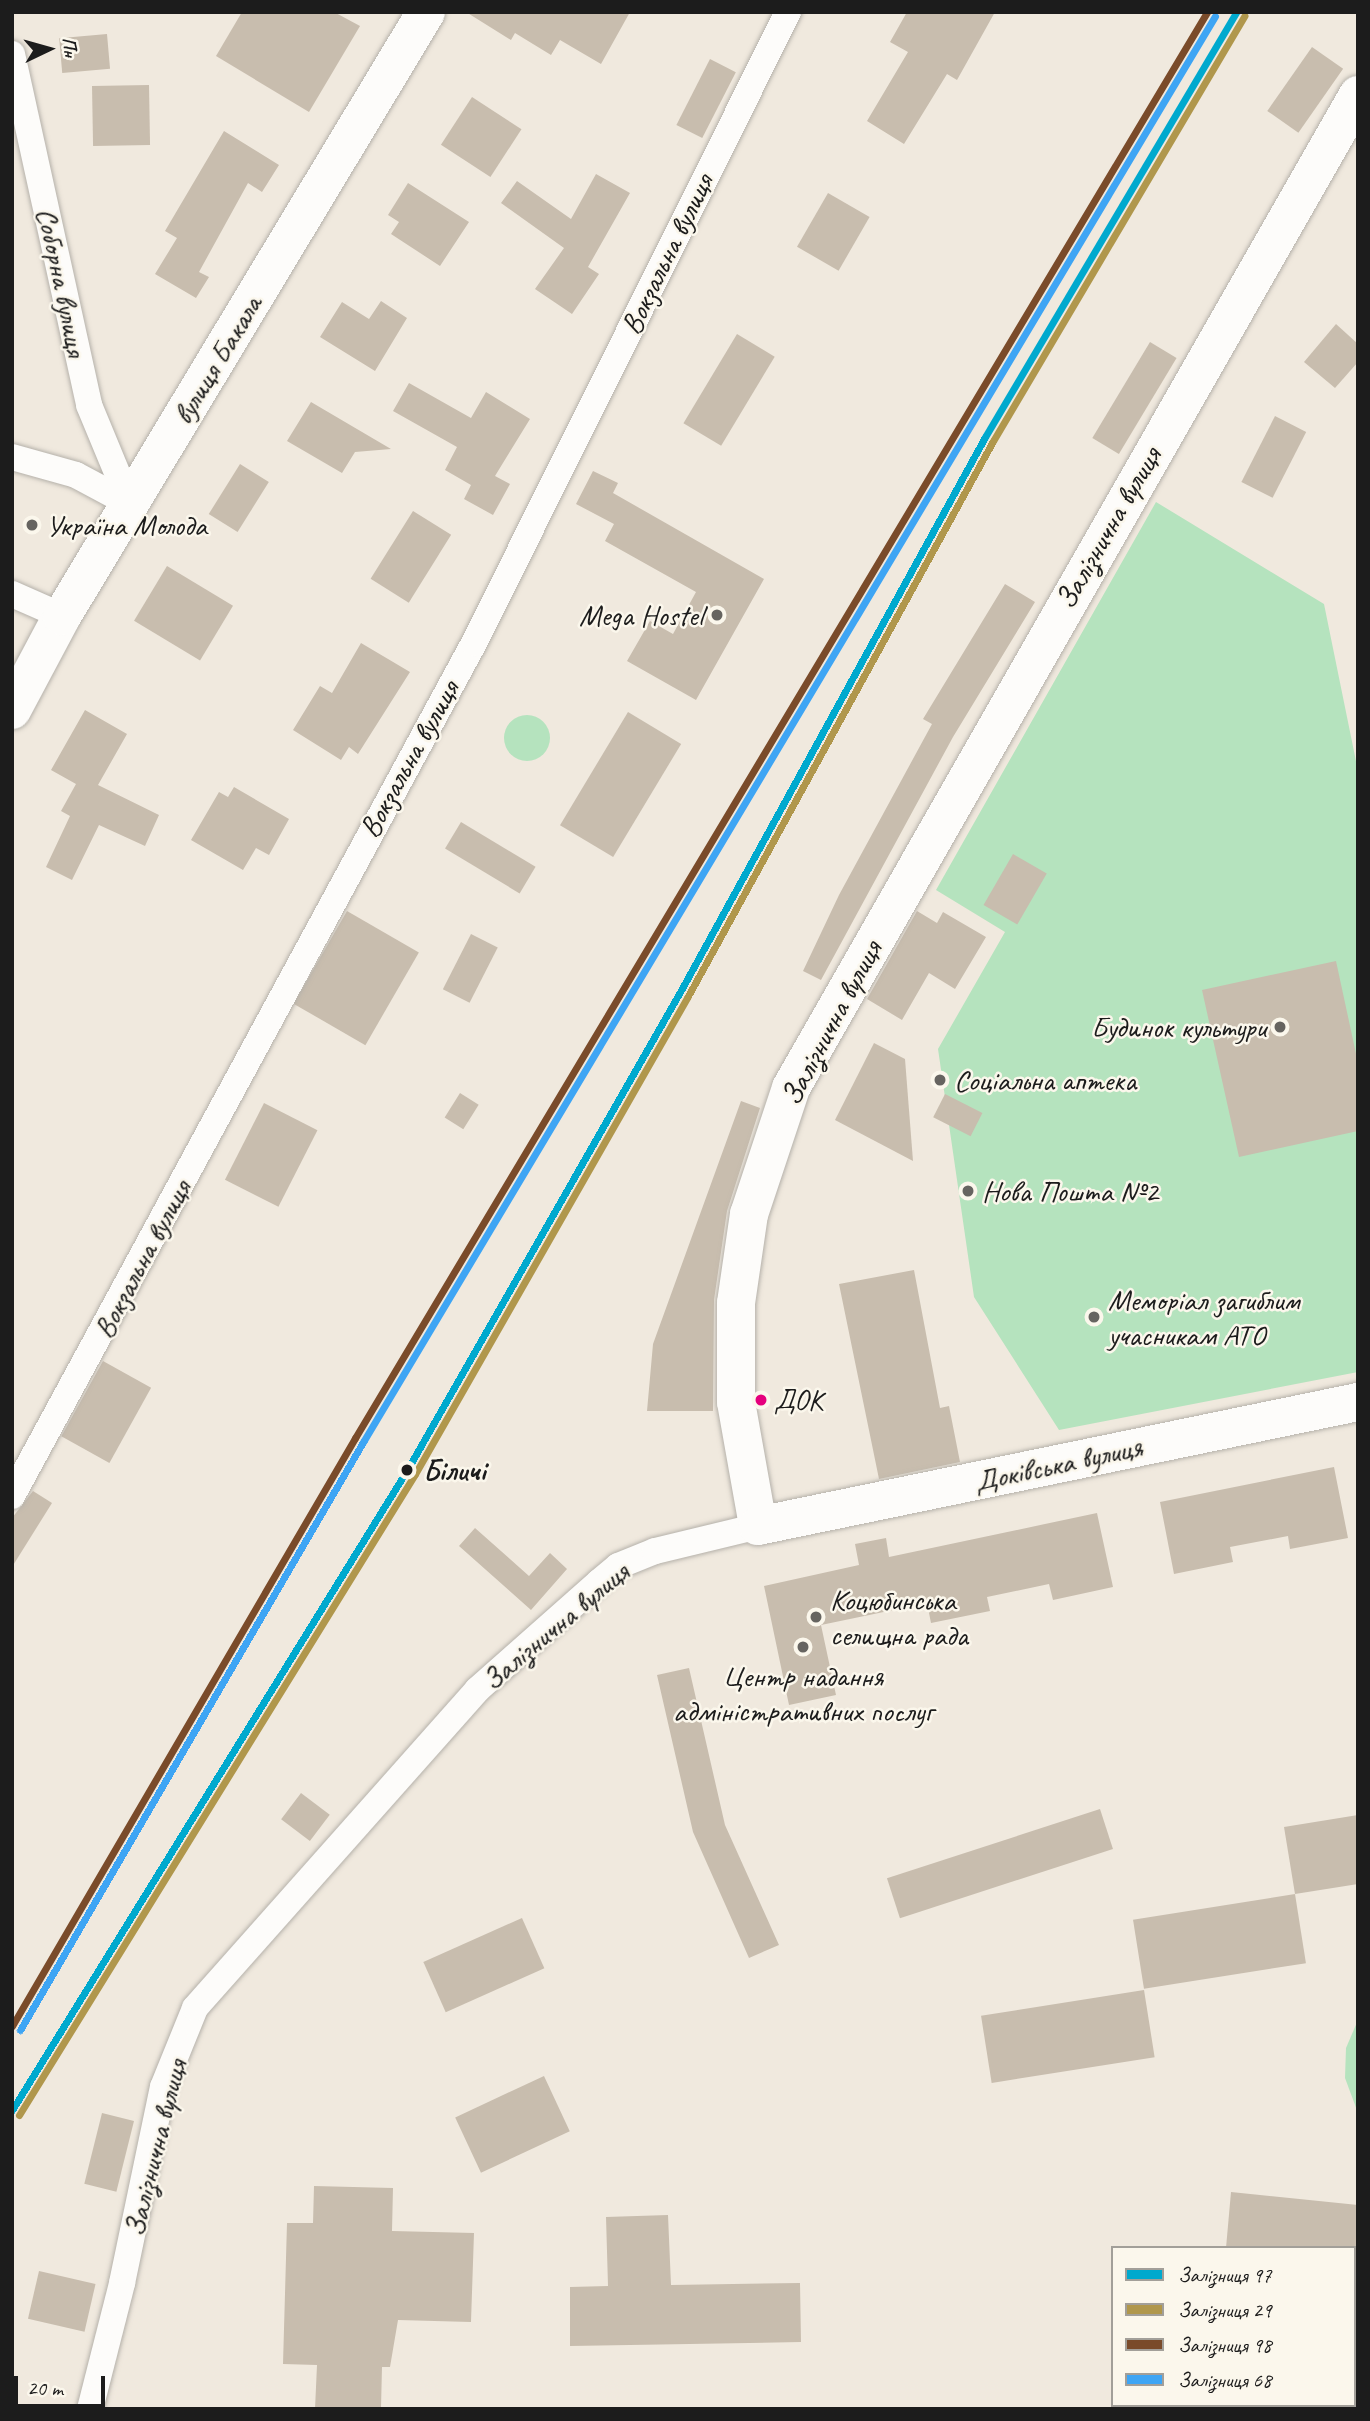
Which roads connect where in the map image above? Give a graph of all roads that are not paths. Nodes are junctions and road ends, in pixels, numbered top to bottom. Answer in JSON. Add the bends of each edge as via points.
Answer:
{"nodes":[{"id":1,"x":426,"y":12,"type":"edge"},
{"id":2,"x":788,"y":12,"type":"edge"},
{"id":3,"x":12,"y":54,"type":"edge"},
{"id":4,"x":1358,"y":94,"type":"edge"},
{"id":5,"x":12,"y":457,"type":"edge"},
{"id":6,"x":130,"y":504,"type":"junction"},
{"id":7,"x":12,"y":594,"type":"edge"},
{"id":8,"x":62,"y":616,"type":"junction"},
{"id":9,"x":12,"y":710,"type":"edge"},
{"id":10,"x":1358,"y":1402,"type":"edge"},
{"id":11,"x":12,"y":1496,"type":"edge"},
{"id":12,"x":758,"y":1526,"type":"junction"},
{"id":13,"x":90,"y":2409,"type":"edge"}],
"edges":[{"from":1,"to":6,"type":"street","name":"вулиця Бакала"},
{"from":2,"to":11,"type":"street","name":"Вокзальна вулиця","via":[[474,643]]},
{"from":3,"to":6,"type":"street","name":"Соборна вулиця","via":[[89,405]]},
{"from":4,"to":12,"type":"street","name":"Залізнична вулиця","via":[[791,1088],[749,1214],[736,1303],[736,1402]]},
{"from":5,"to":6,"type":"street","via":[[76,475]]},
{"from":6,"to":8,"type":"street","name":"вулиця Бакала"},
{"from":7,"to":8,"type":"street"},
{"from":8,"to":9,"type":"street","name":"вулиця Бакала"},
{"from":10,"to":12,"type":"street","name":"Доківська вулиця"},
{"from":12,"to":13,"type":"street","name":"Залізнична вулиця","via":[[655,1551],[618,1566],[599,1582],[477,1690],[195,2008],[163,2087]]}]}
